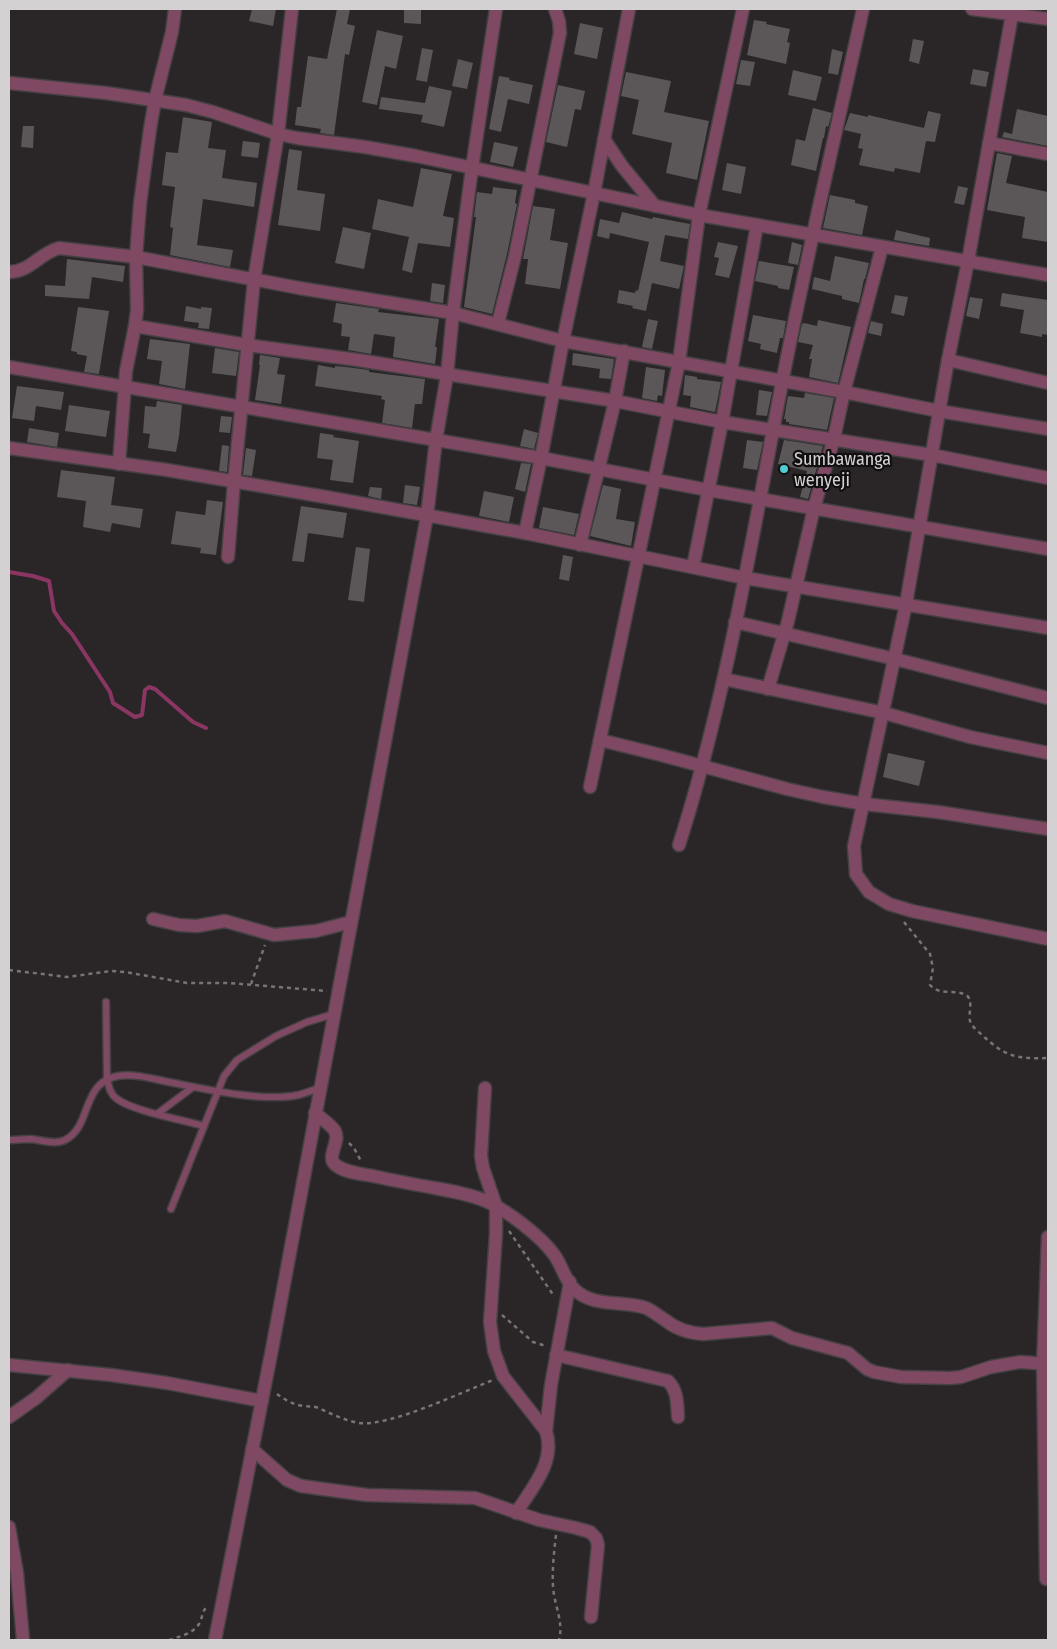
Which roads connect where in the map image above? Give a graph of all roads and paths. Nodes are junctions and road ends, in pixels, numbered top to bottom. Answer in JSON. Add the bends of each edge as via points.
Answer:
{"nodes":[{"id":1,"x":174,"y":9,"type":"edge"},
{"id":2,"x":292,"y":9,"type":"edge"},
{"id":3,"x":496,"y":9,"type":"edge"},
{"id":4,"x":555,"y":9,"type":"edge"},
{"id":5,"x":629,"y":9,"type":"edge"},
{"id":6,"x":743,"y":9,"type":"edge"},
{"id":7,"x":863,"y":9,"type":"edge"},
{"id":8,"x":972,"y":9,"type":"edge"},
{"id":9,"x":1012,"y":11,"type":"edge"},
{"id":10,"x":1048,"y":19,"type":"edge"},
{"id":11,"x":9,"y":83,"type":"edge"},
{"id":12,"x":155,"y":100,"type":"junction"},
{"id":13,"x":278,"y":134,"type":"junction"},
{"id":14,"x":604,"y":138,"type":"junction"},
{"id":15,"x":989,"y":143,"type":"junction"},
{"id":16,"x":1048,"y":154,"type":"edge"},
{"id":17,"x":472,"y":168,"type":"junction"},
{"id":18,"x":530,"y":181,"type":"junction"},
{"id":19,"x":594,"y":193,"type":"junction"},
{"id":20,"x":655,"y":206,"type":"junction"},
{"id":21,"x":699,"y":215,"type":"junction"},
{"id":22,"x":757,"y":225,"type":"junction"},
{"id":23,"x":813,"y":234,"type":"junction"},
{"id":24,"x":882,"y":247,"type":"junction"},
{"id":25,"x":136,"y":257,"type":"junction"},
{"id":26,"x":968,"y":262,"type":"junction"},
{"id":27,"x":9,"y":272,"type":"edge"},
{"id":28,"x":1048,"y":275,"type":"edge"},
{"id":29,"x":254,"y":280,"type":"junction"},
{"id":30,"x":453,"y":313,"type":"junction"},
{"id":31,"x":498,"y":323,"type":"junction"},
{"id":32,"x":135,"y":326,"type":"junction"},
{"id":33,"x":562,"y":340,"type":"junction"},
{"id":34,"x":247,"y":345,"type":"junction"},
{"id":35,"x":624,"y":352,"type":"junction"},
{"id":36,"x":948,"y":360,"type":"junction"},
{"id":37,"x":679,"y":362,"type":"junction"},
{"id":38,"x":9,"y":367,"type":"edge"},
{"id":39,"x":731,"y":371,"type":"junction"},
{"id":40,"x":447,"y":375,"type":"junction"},
{"id":41,"x":782,"y":381,"type":"junction"},
{"id":42,"x":1048,"y":383,"type":"edge"},
{"id":43,"x":125,"y":387,"type":"junction"},
{"id":44,"x":554,"y":392,"type":"junction"},
{"id":45,"x":844,"y":392,"type":"junction"},
{"id":46,"x":615,"y":401,"type":"junction"},
{"id":47,"x":242,"y":406,"type":"junction"},
{"id":48,"x":669,"y":411,"type":"junction"},
{"id":49,"x":940,"y":411,"type":"junction"},
{"id":50,"x":722,"y":422,"type":"junction"},
{"id":51,"x":1048,"y":429,"type":"edge"},
{"id":52,"x":774,"y":430,"type":"junction"},
{"id":53,"x":834,"y":438,"type":"junction"},
{"id":54,"x":436,"y":440,"type":"junction"},
{"id":55,"x":9,"y":448,"type":"edge"},
{"id":56,"x":932,"y":454,"type":"junction"},
{"id":57,"x":541,"y":458,"type":"junction"},
{"id":58,"x":119,"y":464,"type":"junction"},
{"id":59,"x":598,"y":468,"type":"junction"},
{"id":60,"x":1048,"y":478,"type":"edge"},
{"id":61,"x":654,"y":479,"type":"junction"},
{"id":62,"x":234,"y":482,"type":"junction"},
{"id":63,"x":708,"y":490,"type":"junction"},
{"id":64,"x":761,"y":498,"type":"junction"},
{"id":65,"x":814,"y":508,"type":"junction"},
{"id":66,"x":427,"y":516,"type":"junction"},
{"id":67,"x":919,"y":526,"type":"junction"},
{"id":68,"x":526,"y":533,"type":"junction"},
{"id":69,"x":580,"y":545,"type":"junction"},
{"id":70,"x":1048,"y":549,"type":"edge"},
{"id":71,"x":639,"y":556,"type":"junction"},
{"id":72,"x":228,"y":557,"type":"dead end"},
{"id":73,"x":693,"y":567,"type":"junction"},
{"id":74,"x":744,"y":578,"type":"junction"},
{"id":75,"x":796,"y":585,"type":"junction"},
{"id":76,"x":906,"y":604,"type":"junction"},
{"id":77,"x":735,"y":622,"type":"junction"},
{"id":78,"x":1048,"y":628,"type":"edge"},
{"id":79,"x":784,"y":633,"type":"junction"},
{"id":80,"x":895,"y":659,"type":"junction"},
{"id":81,"x":724,"y":679,"type":"junction"},
{"id":82,"x":768,"y":689,"type":"junction"},
{"id":83,"x":1048,"y":698,"type":"edge"},
{"id":84,"x":884,"y":713,"type":"junction"},
{"id":85,"x":600,"y":740,"type":"junction"},
{"id":86,"x":1048,"y":753,"type":"edge"},
{"id":87,"x":702,"y":765,"type":"junction"},
{"id":88,"x":590,"y":788,"type":"dead end"},
{"id":89,"x":864,"y":804,"type":"junction"},
{"id":90,"x":1048,"y":829,"type":"edge"},
{"id":91,"x":679,"y":844,"type":"dead end"},
{"id":92,"x":889,"y":904,"type":"junction"},
{"id":93,"x":153,"y":919,"type":"dead end"},
{"id":94,"x":351,"y":922,"type":"junction"},
{"id":95,"x":268,"y":934,"type":"junction"},
{"id":96,"x":1048,"y":939,"type":"edge"},
{"id":97,"x":9,"y":970,"type":"edge"},
{"id":98,"x":251,"y":985,"type":"junction"},
{"id":99,"x":338,"y":994,"type":"junction"},
{"id":100,"x":106,"y":1002,"type":"dead end"},
{"id":101,"x":334,"y":1014,"type":"junction"},
{"id":102,"x":1048,"y":1058,"type":"edge"},
{"id":103,"x":107,"y":1079,"type":"junction"},
{"id":104,"x":193,"y":1087,"type":"junction"},
{"id":105,"x":320,"y":1088,"type":"junction"},
{"id":106,"x":485,"y":1088,"type":"dead end"},
{"id":107,"x":217,"y":1091,"type":"junction"},
{"id":108,"x":157,"y":1114,"type":"junction"},
{"id":109,"x":315,"y":1114,"type":"junction"},
{"id":110,"x":204,"y":1126,"type":"junction"},
{"id":111,"x":335,"y":1132,"type":"junction"},
{"id":112,"x":9,"y":1140,"type":"edge"},
{"id":113,"x":364,"y":1174,"type":"junction"},
{"id":114,"x":170,"y":1209,"type":"dead end"},
{"id":115,"x":496,"y":1210,"type":"junction"},
{"id":116,"x":1048,"y":1237,"type":"edge"},
{"id":117,"x":570,"y":1282,"type":"junction"},
{"id":118,"x":491,"y":1308,"type":"junction"},
{"id":119,"x":564,"y":1312,"type":"junction"},
{"id":120,"x":556,"y":1351,"type":"junction"},
{"id":121,"x":1046,"y":1364,"type":"edge"},
{"id":122,"x":9,"y":1365,"type":"edge"},
{"id":123,"x":68,"y":1370,"type":"junction"},
{"id":124,"x":503,"y":1376,"type":"junction"},
{"id":125,"x":264,"y":1387,"type":"junction"},
{"id":126,"x":262,"y":1401,"type":"junction"},
{"id":127,"x":9,"y":1417,"type":"edge"},
{"id":128,"x":678,"y":1417,"type":"dead end"},
{"id":129,"x":546,"y":1431,"type":"junction"},
{"id":130,"x":252,"y":1449,"type":"junction"},
{"id":131,"x":516,"y":1513,"type":"junction"},
{"id":132,"x":558,"y":1524,"type":"junction"},
{"id":133,"x":9,"y":1527,"type":"edge"},
{"id":134,"x":1046,"y":1579,"type":"dead end"},
{"id":135,"x":223,"y":1602,"type":"junction"},
{"id":136,"x":591,"y":1617,"type":"dead end"},
{"id":137,"x":23,"y":1640,"type":"edge"},
{"id":138,"x":169,"y":1640,"type":"edge"},
{"id":139,"x":215,"y":1640,"type":"edge"},
{"id":140,"x":559,"y":1640,"type":"edge"}],
"edges":[{"from":1,"to":12,"type":"street","via":[[172,32]]},
{"from":2,"to":13,"type":"street"},
{"from":3,"to":17,"type":"street"},
{"from":4,"to":18,"type":"street","via":[[560,33]]},
{"from":5,"to":14,"type":"street"},
{"from":6,"to":21,"type":"street"},
{"from":7,"to":23,"type":"street"},
{"from":8,"to":9,"type":"street"},
{"from":9,"to":10,"type":"street"},
{"from":9,"to":15,"type":"street"},
{"from":11,"to":12,"type":"street"},
{"from":12,"to":13,"type":"street","via":[[213,112]]},
{"from":12,"to":25,"type":"street"},
{"from":13,"to":17,"type":"street"},
{"from":13,"to":29,"type":"street"},
{"from":14,"to":19,"type":"street"},
{"from":14,"to":20,"type":"street"},
{"from":15,"to":16,"type":"street"},
{"from":15,"to":26,"type":"street"},
{"from":17,"to":18,"type":"street"},
{"from":17,"to":30,"type":"street"},
{"from":18,"to":19,"type":"street"},
{"from":18,"to":31,"type":"street"},
{"from":19,"to":20,"type":"street"},
{"from":19,"to":33,"type":"street"},
{"from":20,"to":21,"type":"street"},
{"from":21,"to":22,"type":"street"},
{"from":21,"to":37,"type":"street"},
{"from":22,"to":23,"type":"street"},
{"from":22,"to":39,"type":"street"},
{"from":23,"to":24,"type":"street"},
{"from":23,"to":41,"type":"street"},
{"from":24,"to":26,"type":"street"},
{"from":24,"to":45,"type":"street"},
{"from":25,"to":27,"type":"street","via":[[59,248],[23,271]]},
{"from":25,"to":29,"type":"street"},
{"from":25,"to":32,"type":"street"},
{"from":26,"to":28,"type":"street"},
{"from":26,"to":36,"type":"street"},
{"from":29,"to":30,"type":"street"},
{"from":29,"to":34,"type":"street"},
{"from":30,"to":31,"type":"street"},
{"from":30,"to":40,"type":"street"},
{"from":31,"to":33,"type":"street"},
{"from":32,"to":34,"type":"street"},
{"from":32,"to":43,"type":"street"},
{"from":33,"to":35,"type":"street"},
{"from":33,"to":44,"type":"street"},
{"from":34,"to":40,"type":"street"},
{"from":34,"to":47,"type":"street"},
{"from":35,"to":37,"type":"street"},
{"from":35,"to":46,"type":"street"},
{"from":36,"to":42,"type":"street"},
{"from":36,"to":49,"type":"street"},
{"from":37,"to":39,"type":"street"},
{"from":37,"to":48,"type":"street"},
{"from":38,"to":43,"type":"street"},
{"from":39,"to":41,"type":"street"},
{"from":39,"to":50,"type":"street"},
{"from":40,"to":44,"type":"street"},
{"from":40,"to":54,"type":"street"},
{"from":41,"to":45,"type":"street"},
{"from":41,"to":52,"type":"street"},
{"from":43,"to":47,"type":"street"},
{"from":43,"to":58,"type":"street"},
{"from":44,"to":46,"type":"street"},
{"from":44,"to":57,"type":"street"},
{"from":45,"to":49,"type":"street"},
{"from":45,"to":53,"type":"street"},
{"from":46,"to":48,"type":"street"},
{"from":46,"to":59,"type":"street"},
{"from":47,"to":54,"type":"street"},
{"from":47,"to":62,"type":"street"},
{"from":48,"to":50,"type":"street"},
{"from":48,"to":61,"type":"street"},
{"from":49,"to":51,"type":"street"},
{"from":49,"to":56,"type":"street"},
{"from":50,"to":52,"type":"street"},
{"from":50,"to":63,"type":"street"},
{"from":52,"to":53,"type":"street"},
{"from":52,"to":64,"type":"street"},
{"from":53,"to":56,"type":"street"},
{"from":53,"to":65,"type":"street"},
{"from":54,"to":57,"type":"street"},
{"from":54,"to":66,"type":"street"},
{"from":55,"to":58,"type":"street"},
{"from":56,"to":60,"type":"street"},
{"from":56,"to":67,"type":"street"},
{"from":57,"to":59,"type":"street"},
{"from":57,"to":68,"type":"street"},
{"from":58,"to":62,"type":"street"},
{"from":59,"to":61,"type":"street"},
{"from":59,"to":69,"type":"street"},
{"from":61,"to":63,"type":"street"},
{"from":61,"to":71,"type":"street"},
{"from":62,"to":66,"type":"street"},
{"from":62,"to":72,"type":"street"},
{"from":63,"to":64,"type":"street"},
{"from":63,"to":73,"type":"street"},
{"from":64,"to":65,"type":"street"},
{"from":64,"to":74,"type":"street"},
{"from":65,"to":67,"type":"street"},
{"from":65,"to":75,"type":"street"},
{"from":66,"to":68,"type":"street"},
{"from":66,"to":94,"type":"street"},
{"from":67,"to":70,"type":"street"},
{"from":67,"to":76,"type":"street"},
{"from":68,"to":69,"type":"street"},
{"from":69,"to":71,"type":"street"},
{"from":71,"to":73,"type":"street"},
{"from":71,"to":85,"type":"street"},
{"from":73,"to":74,"type":"street"},
{"from":74,"to":75,"type":"street"},
{"from":74,"to":77,"type":"street"},
{"from":75,"to":76,"type":"street"},
{"from":75,"to":79,"type":"street"},
{"from":76,"to":78,"type":"street"},
{"from":76,"to":80,"type":"street"},
{"from":77,"to":79,"type":"street"},
{"from":77,"to":81,"type":"street"},
{"from":79,"to":80,"type":"street"},
{"from":79,"to":82,"type":"street"},
{"from":80,"to":83,"type":"street"},
{"from":80,"to":84,"type":"street"},
{"from":81,"to":82,"type":"street"},
{"from":81,"to":87,"type":"street"},
{"from":82,"to":84,"type":"street"},
{"from":84,"to":86,"type":"street","via":[[970,737]]},
{"from":84,"to":89,"type":"street"},
{"from":85,"to":87,"type":"street"},
{"from":85,"to":88,"type":"street"},
{"from":87,"to":89,"type":"street","via":[[787,789]]},
{"from":87,"to":91,"type":"street"},
{"from":89,"to":90,"type":"street"},
{"from":89,"to":92,"type":"street","via":[[854,846],[856,874],[868,892]]},
{"from":92,"to":96,"type":"street"},
{"from":92,"to":102,"type":"path","via":[[930,954],[933,968],[930,985],[934,989],[969,997],[971,1024],[1010,1055]]},
{"from":93,"to":95,"type":"street","via":[[197,926],[225,921]]},
{"from":94,"to":95,"type":"street","via":[[316,931]]},
{"from":94,"to":99,"type":"street"},
{"from":95,"to":98,"type":"path"},
{"from":97,"to":98,"type":"path","via":[[67,977],[111,971],[187,982]]},
{"from":98,"to":99,"type":"path"},
{"from":99,"to":101,"type":"street"},
{"from":100,"to":103,"type":"lane"},
{"from":101,"to":105,"type":"street"},
{"from":101,"to":107,"type":"lane","via":[[276,1036],[237,1060]]},
{"from":103,"to":104,"type":"lane","via":[[131,1076]]},
{"from":103,"to":108,"type":"lane","via":[[110,1091],[117,1099]]},
{"from":103,"to":112,"type":"lane","via":[[98,1085],[77,1129],[64,1141]]},
{"from":104,"to":107,"type":"lane"},
{"from":104,"to":108,"type":"lane"},
{"from":105,"to":107,"type":"lane","via":[[298,1095],[278,1096]]},
{"from":105,"to":109,"type":"street"},
{"from":106,"to":115,"type":"street","via":[[481,1156]]},
{"from":107,"to":110,"type":"lane"},
{"from":108,"to":110,"type":"lane"},
{"from":109,"to":111,"type":"street"},
{"from":109,"to":125,"type":"street"},
{"from":110,"to":114,"type":"lane"},
{"from":111,"to":113,"type":"path","via":[[354,1148]]},
{"from":111,"to":113,"type":"street","via":[[333,1163]]},
{"from":113,"to":115,"type":"street","via":[[470,1195]]},
{"from":115,"to":117,"type":"street","via":[[545,1243]]},
{"from":115,"to":118,"type":"street"},
{"from":115,"to":119,"type":"path"},
{"from":116,"to":121,"type":"street"},
{"from":117,"to":119,"type":"street"},
{"from":117,"to":121,"type":"street","via":[[573,1288],[590,1298],[647,1308],[672,1325],[693,1333],[717,1334],[772,1328],[792,1338],[848,1353],[867,1369],[882,1375],[950,1378],[991,1366],[1020,1362]]},
{"from":118,"to":120,"type":"path","via":[[534,1342]]},
{"from":118,"to":124,"type":"street","via":[[494,1351]]},
{"from":119,"to":120,"type":"street"},
{"from":120,"to":128,"type":"street","via":[[668,1382],[676,1392]]},
{"from":120,"to":129,"type":"street"},
{"from":121,"to":134,"type":"street"},
{"from":122,"to":123,"type":"street"},
{"from":123,"to":126,"type":"street","via":[[166,1383]]},
{"from":123,"to":127,"type":"street"},
{"from":124,"to":125,"type":"path","via":[[418,1410],[369,1423],[348,1421],[314,1406],[292,1403]]},
{"from":124,"to":129,"type":"street"},
{"from":125,"to":126,"type":"street"},
{"from":126,"to":130,"type":"street"},
{"from":129,"to":131,"type":"street","via":[[549,1440],[544,1467]]},
{"from":130,"to":131,"type":"street","via":[[286,1480],[301,1486],[375,1495],[475,1498]]},
{"from":130,"to":135,"type":"street"},
{"from":131,"to":132,"type":"street"},
{"from":132,"to":136,"type":"street","via":[[590,1532],[596,1538],[598,1558]]},
{"from":132,"to":140,"type":"path","via":[[553,1586],[562,1630]]},
{"from":133,"to":137,"type":"street"},
{"from":135,"to":138,"type":"path","via":[[206,1607],[196,1628]]},
{"from":135,"to":139,"type":"street"}]}
